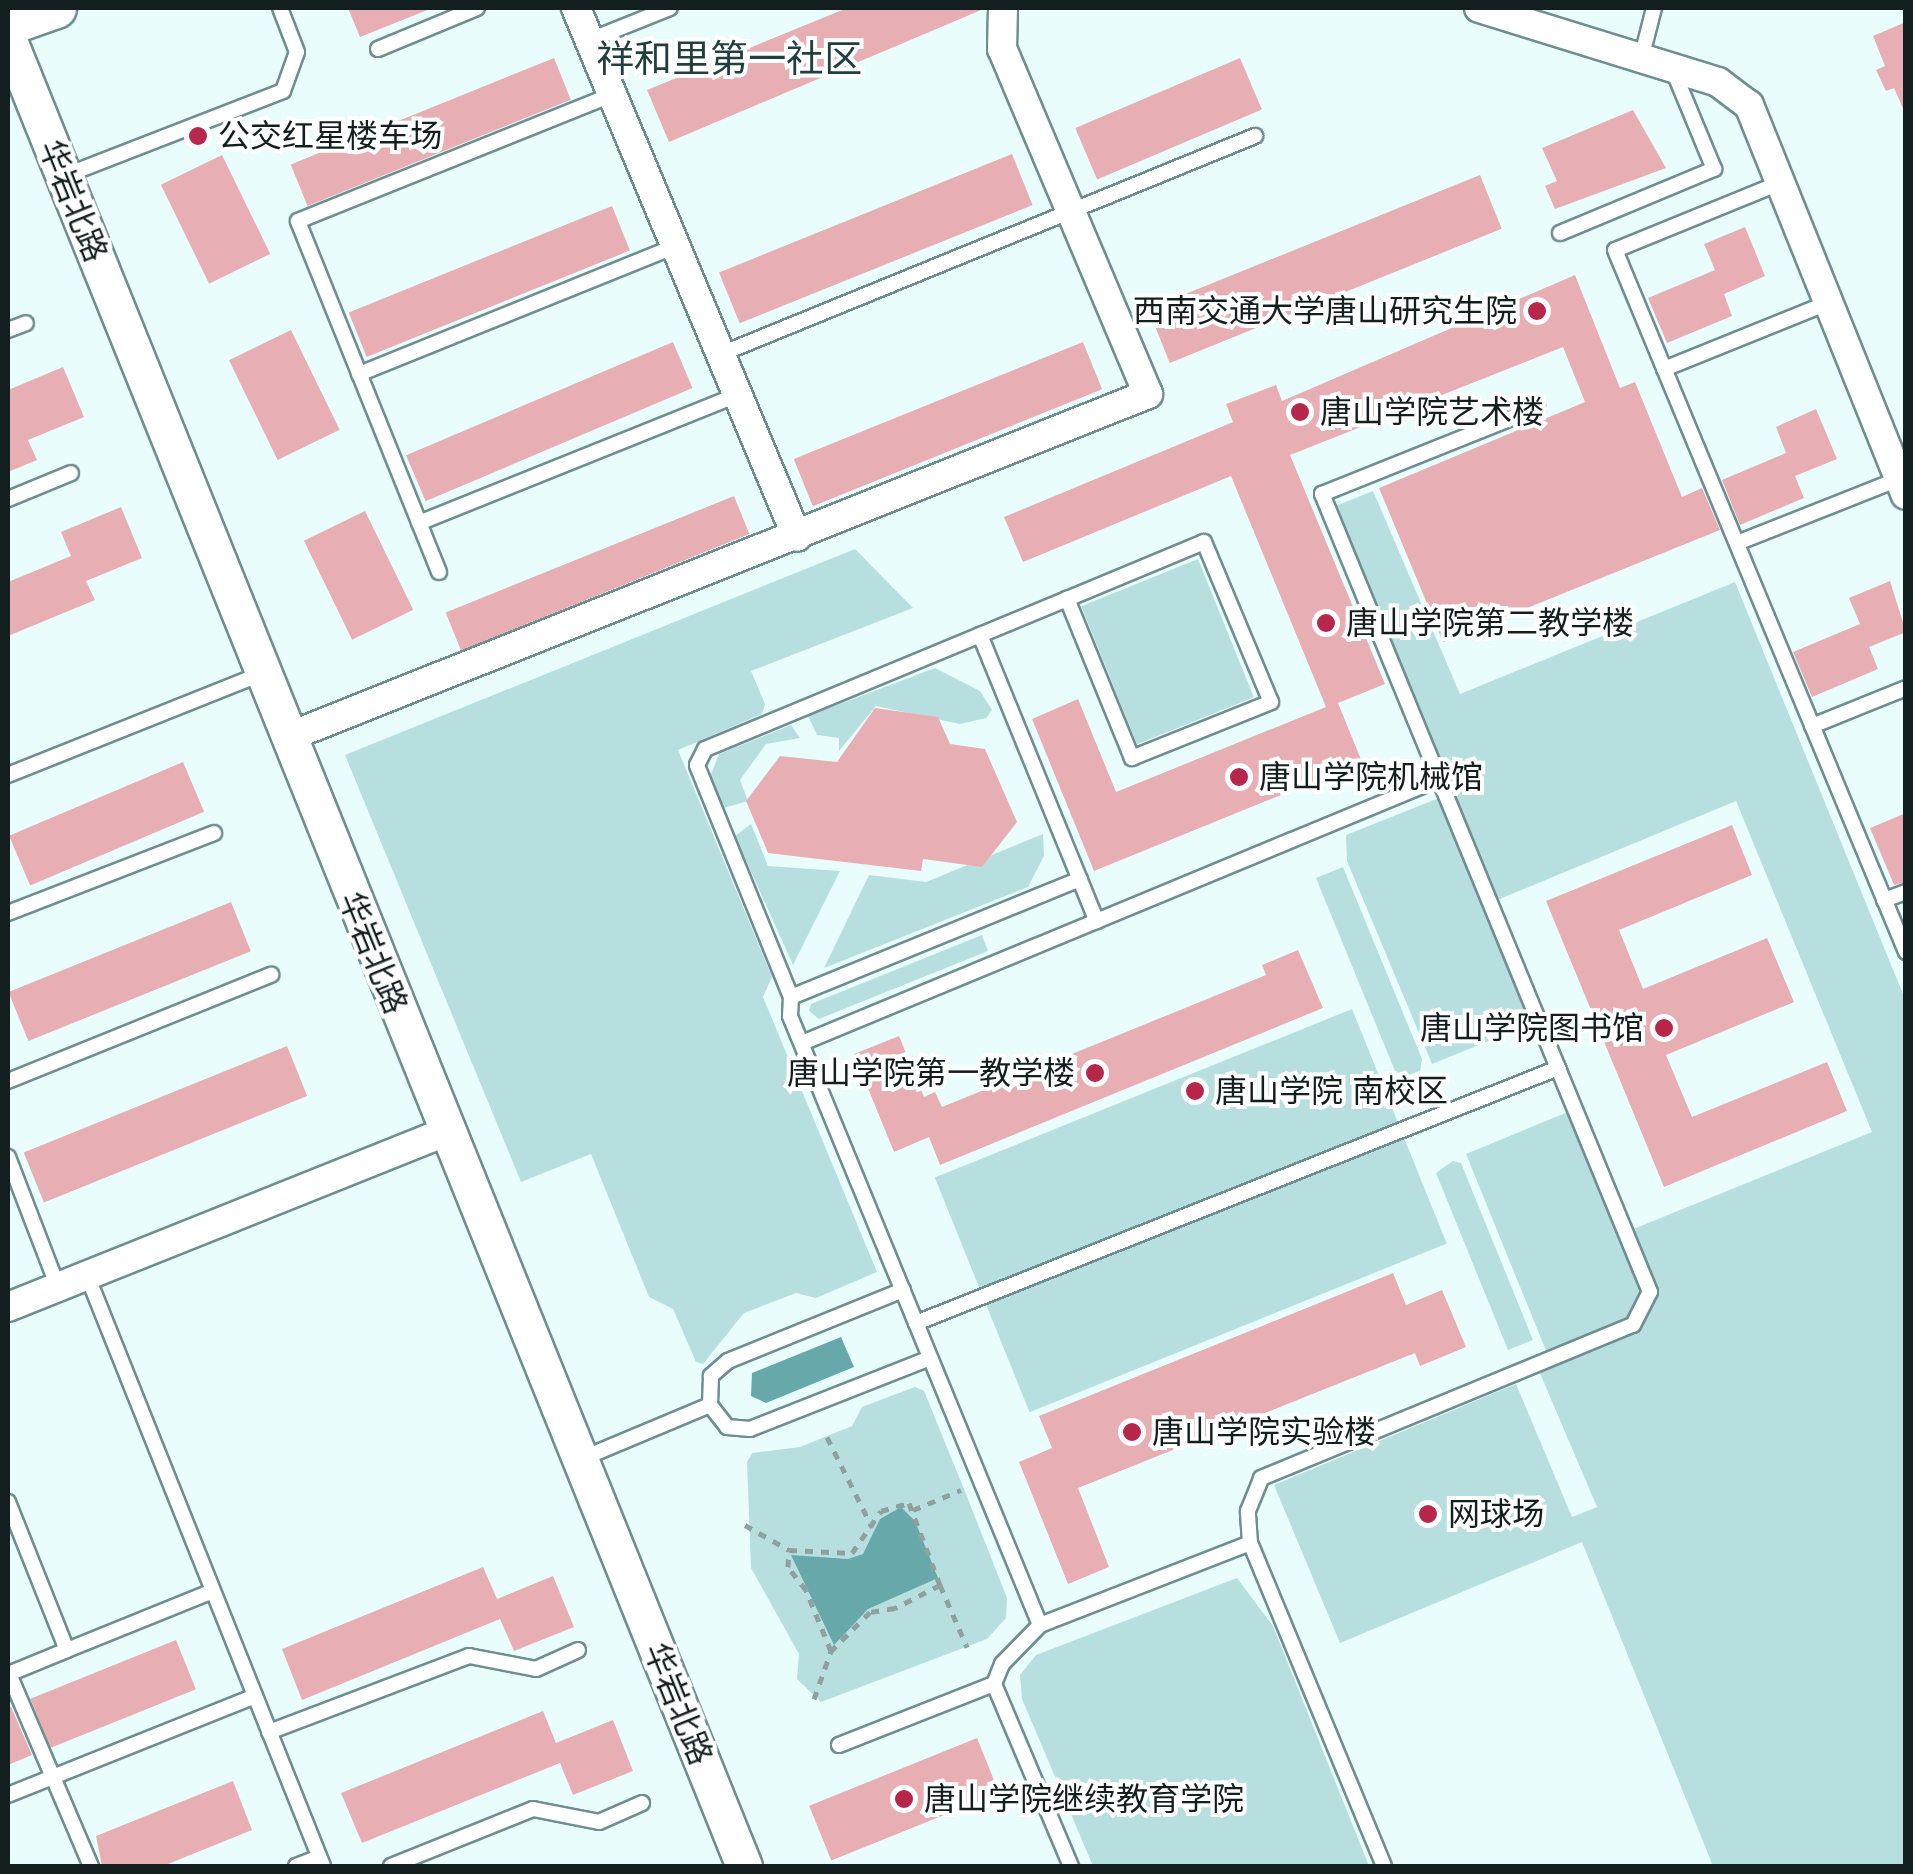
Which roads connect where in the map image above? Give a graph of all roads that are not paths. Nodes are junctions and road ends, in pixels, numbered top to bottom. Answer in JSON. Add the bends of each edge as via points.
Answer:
{"nodes":[{"id":1,"x":26,"y":8,"type":"edge"},
{"id":2,"x":56,"y":8,"type":"edge"},
{"id":3,"x":280,"y":8,"type":"edge"},
{"id":4,"x":478,"y":8,"type":"edge"},
{"id":5,"x":576,"y":8,"type":"edge"},
{"id":6,"x":670,"y":8,"type":"edge"},
{"id":7,"x":1003,"y":8,"type":"edge"},
{"id":8,"x":1479,"y":8,"type":"edge"},
{"id":9,"x":1654,"y":8,"type":"edge"},
{"id":10,"x":8,"y":24,"type":"edge"},
{"id":11,"x":8,"y":38,"type":"edge"},
{"id":12,"x":590,"y":40,"type":"junction"},
{"id":13,"x":378,"y":49,"type":"dead end"},
{"id":14,"x":1640,"y":60,"type":"junction"},
{"id":15,"x":1673,"y":69,"type":"junction"},
{"id":16,"x":612,"y":95,"type":"junction"},
{"id":17,"x":1255,"y":136,"type":"dead end"},
{"id":18,"x":63,"y":176,"type":"junction"},
{"id":19,"x":1783,"y":182,"type":"junction"},
{"id":20,"x":1070,"y":211,"type":"junction"},
{"id":21,"x":1560,"y":233,"type":"dead end"},
{"id":22,"x":676,"y":246,"type":"junction"},
{"id":23,"x":1830,"y":302,"type":"junction"},
{"id":24,"x":26,"y":323,"type":"dead end"},
{"id":25,"x":8,"y":330,"type":"edge"},
{"id":26,"x":720,"y":354,"type":"junction"},
{"id":27,"x":1664,"y":368,"type":"junction"},
{"id":28,"x":360,"y":374,"type":"junction"},
{"id":29,"x":738,"y":395,"type":"junction"},
{"id":30,"x":1537,"y":408,"type":"dead end"},
{"id":31,"x":71,"y":474,"type":"dead end"},
{"id":32,"x":1902,"y":487,"type":"edge"},
{"id":33,"x":8,"y":499,"type":"edge"},
{"id":34,"x":419,"y":523,"type":"junction"},
{"id":35,"x":797,"y":537,"type":"junction"},
{"id":36,"x":1736,"y":543,"type":"junction"},
{"id":37,"x":439,"y":572,"type":"dead end"},
{"id":38,"x":1067,"y":599,"type":"junction"},
{"id":39,"x":980,"y":635,"type":"junction"},
{"id":40,"x":261,"y":674,"type":"junction"},
{"id":41,"x":1906,"y":688,"type":"edge"},
{"id":42,"x":1812,"y":726,"type":"junction"},
{"id":43,"x":288,"y":738,"type":"junction"},
{"id":44,"x":8,"y":774,"type":"edge"},
{"id":45,"x":1438,"y":780,"type":"junction"},
{"id":46,"x":214,"y":832,"type":"dead end"},
{"id":47,"x":1080,"y":879,"type":"junction"},
{"id":48,"x":1906,"y":892,"type":"edge"},
{"id":49,"x":1884,"y":900,"type":"junction"},
{"id":50,"x":8,"y":913,"type":"edge"},
{"id":51,"x":1098,"y":921,"type":"junction"},
{"id":52,"x":1906,"y":952,"type":"edge"},
{"id":53,"x":271,"y":975,"type":"dead end"},
{"id":54,"x":790,"y":997,"type":"junction"},
{"id":55,"x":802,"y":1043,"type":"junction"},
{"id":56,"x":1558,"y":1068,"type":"junction"},
{"id":57,"x":8,"y":1082,"type":"edge"},
{"id":58,"x":444,"y":1133,"type":"junction"},
{"id":59,"x":8,"y":1157,"type":"edge"},
{"id":60,"x":87,"y":1275,"type":"junction"},
{"id":61,"x":58,"y":1287,"type":"junction"},
{"id":62,"x":903,"y":1290,"type":"junction"},
{"id":63,"x":8,"y":1307,"type":"edge"},
{"id":64,"x":916,"y":1323,"type":"junction"},
{"id":65,"x":930,"y":1358,"type":"junction"},
{"id":66,"x":710,"y":1405,"type":"junction"},
{"id":67,"x":580,"y":1460,"type":"junction"},
{"id":68,"x":8,"y":1502,"type":"edge"},
{"id":69,"x":1250,"y":1543,"type":"junction"},
{"id":70,"x":213,"y":1591,"type":"junction"},
{"id":71,"x":1040,"y":1626,"type":"junction"},
{"id":72,"x":67,"y":1650,"type":"junction"},
{"id":73,"x":578,"y":1650,"type":"dead end"},
{"id":74,"x":10,"y":1673,"type":"edge"},
{"id":75,"x":994,"y":1684,"type":"junction"},
{"id":76,"x":255,"y":1696,"type":"junction"},
{"id":77,"x":269,"y":1732,"type":"junction"},
{"id":78,"x":840,"y":1745,"type":"dead end"},
{"id":79,"x":55,"y":1776,"type":"junction"},
{"id":80,"x":8,"y":1794,"type":"edge"},
{"id":81,"x":642,"y":1803,"type":"dead end"},
{"id":82,"x":321,"y":1862,"type":"edge"},
{"id":83,"x":91,"y":1866,"type":"edge"},
{"id":84,"x":296,"y":1866,"type":"edge"},
{"id":85,"x":391,"y":1866,"type":"edge"},
{"id":86,"x":744,"y":1866,"type":"edge"},
{"id":87,"x":1071,"y":1866,"type":"edge"},
{"id":88,"x":1384,"y":1866,"type":"edge"}],
"edges":[{"from":1,"to":10,"type":"main road"},
{"from":2,"to":10,"type":"main road"},
{"from":3,"to":18,"type":"lane","via":[[297,52],[282,91]]},
{"from":4,"to":13,"type":"lane"},
{"from":5,"to":12,"type":"street"},
{"from":6,"to":12,"type":"lane"},
{"from":7,"to":20,"type":"street","via":[[1002,49]]},
{"from":8,"to":14,"type":"street"},
{"from":9,"to":14,"type":"lane"},
{"from":11,"to":18,"type":"street","name":"华岩北路"},
{"from":12,"to":16,"type":"street"},
{"from":14,"to":15,"type":"street"},
{"from":15,"to":19,"type":"street","via":[[1718,82],[1749,106]]},
{"from":15,"to":21,"type":"lane","via":[[1714,169]]},
{"from":16,"to":22,"type":"street"},
{"from":16,"to":28,"type":"lane","via":[[298,220]]},
{"from":17,"to":20,"type":"lane"},
{"from":18,"to":40,"type":"street","name":"华岩北路"},
{"from":19,"to":23,"type":"street"},
{"from":19,"to":27,"type":"lane","via":[[1615,250]]},
{"from":20,"to":26,"type":"lane"},
{"from":20,"to":35,"type":"street","via":[[1148,394]]},
{"from":22,"to":26,"type":"street"},
{"from":22,"to":28,"type":"lane"},
{"from":23,"to":27,"type":"lane"},
{"from":23,"to":32,"type":"street"},
{"from":24,"to":25,"type":"lane"},
{"from":26,"to":29,"type":"street"},
{"from":27,"to":36,"type":"lane"},
{"from":28,"to":34,"type":"lane"},
{"from":29,"to":34,"type":"lane"},
{"from":29,"to":35,"type":"street"},
{"from":30,"to":45,"type":"lane","via":[[1322,494]]},
{"from":31,"to":33,"type":"lane"},
{"from":32,"to":36,"type":"lane"},
{"from":34,"to":37,"type":"lane"},
{"from":35,"to":43,"type":"street"},
{"from":36,"to":42,"type":"lane"},
{"from":38,"to":38,"type":"lane","via":[[1132,758],[1270,702],[1204,542]]},
{"from":38,"to":39,"type":"lane"},
{"from":39,"to":47,"type":"lane"},
{"from":39,"to":54,"type":"lane","via":[[705,749],[698,766]]},
{"from":40,"to":43,"type":"street","name":"华岩北路"},
{"from":40,"to":44,"type":"lane"},
{"from":41,"to":42,"type":"lane"},
{"from":42,"to":49,"type":"lane"},
{"from":43,"to":58,"type":"street","name":"华岩北路"},
{"from":45,"to":51,"type":"lane"},
{"from":45,"to":56,"type":"lane"},
{"from":46,"to":50,"type":"lane"},
{"from":47,"to":51,"type":"lane"},
{"from":47,"to":54,"type":"lane"},
{"from":48,"to":49,"type":"lane"},
{"from":49,"to":52,"type":"lane"},
{"from":51,"to":55,"type":"lane"},
{"from":53,"to":57,"type":"lane"},
{"from":54,"to":55,"type":"lane"},
{"from":55,"to":62,"type":"lane"},
{"from":56,"to":64,"type":"lane"},
{"from":56,"to":69,"type":"lane","via":[[1650,1292],[1645,1310],[1632,1325],[1262,1478],[1248,1511]]},
{"from":58,"to":60,"type":"street"},
{"from":58,"to":67,"type":"street","name":"华岩北路"},
{"from":59,"to":61,"type":"lane"},
{"from":60,"to":61,"type":"street"},
{"from":60,"to":70,"type":"lane"},
{"from":61,"to":63,"type":"street"},
{"from":62,"to":64,"type":"lane"},
{"from":62,"to":66,"type":"lane","via":[[728,1361],[706,1387]]},
{"from":64,"to":65,"type":"lane"},
{"from":65,"to":66,"type":"lane","via":[[750,1429],[728,1427]]},
{"from":65,"to":71,"type":"lane"},
{"from":66,"to":67,"type":"lane"},
{"from":67,"to":86,"type":"street","name":"华岩北路"},
{"from":68,"to":72,"type":"lane"},
{"from":69,"to":71,"type":"lane"},
{"from":69,"to":88,"type":"lane"},
{"from":70,"to":72,"type":"lane"},
{"from":70,"to":76,"type":"lane"},
{"from":71,"to":75,"type":"lane","via":[[1008,1655]]},
{"from":72,"to":74,"type":"lane"},
{"from":73,"to":77,"type":"lane","via":[[536,1669],[469,1656]]},
{"from":74,"to":79,"type":"lane"},
{"from":75,"to":78,"type":"lane"},
{"from":75,"to":87,"type":"lane"},
{"from":76,"to":77,"type":"lane"},
{"from":76,"to":79,"type":"lane"},
{"from":77,"to":82,"type":"lane"},
{"from":79,"to":80,"type":"lane"},
{"from":79,"to":83,"type":"lane"},
{"from":81,"to":85,"type":"lane","via":[[599,1822],[533,1809]]},
{"from":82,"to":84,"type":"lane"}]}
